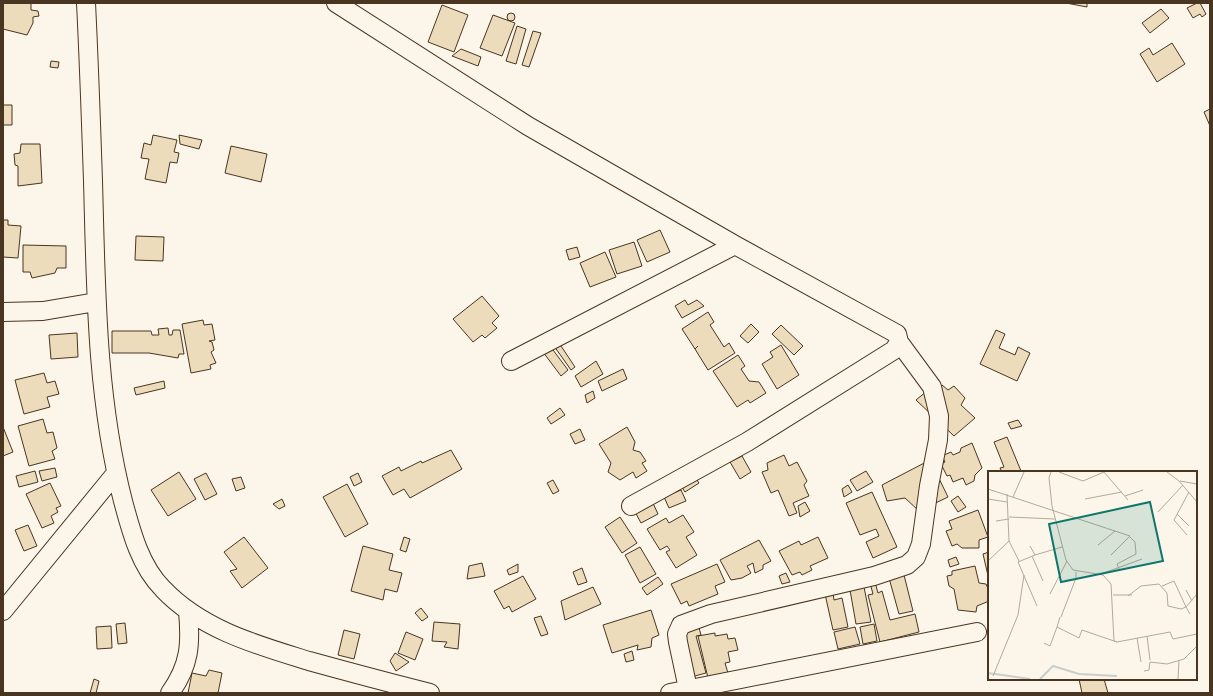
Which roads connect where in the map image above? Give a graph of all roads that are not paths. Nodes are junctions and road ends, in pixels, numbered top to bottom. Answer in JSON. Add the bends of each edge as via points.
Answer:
{"nodes":[{"id":1,"x":86,"y":3,"type":"edge"},
{"id":2,"x":336,"y":3,"type":"edge"},
{"id":3,"x":735,"y":245,"type":"junction"},
{"id":4,"x":96,"y":302,"type":"junction"},
{"id":5,"x":3,"y":312,"type":"edge"},
{"id":6,"x":900,"y":342,"type":"junction"},
{"id":7,"x":511,"y":361,"type":"dead end"},
{"id":8,"x":116,"y":473,"type":"junction"},
{"id":9,"x":631,"y":506,"type":"dead end"},
{"id":10,"x":3,"y":611,"type":"edge"},
{"id":11,"x":188,"y":611,"type":"junction"},
{"id":12,"x":976,"y":632,"type":"dead end"},
{"id":13,"x":688,"y":689,"type":"junction"},
{"id":14,"x":170,"y":693,"type":"edge"},
{"id":15,"x":430,"y":693,"type":"edge"},
{"id":16,"x":670,"y":693,"type":"edge"}],
"edges":[{"from":1,"to":4,"type":"street"},
{"from":2,"to":3,"type":"street","via":[[528,126]]},
{"from":3,"to":6,"type":"street","via":[[897,334]]},
{"from":3,"to":7,"type":"street"},
{"from":4,"to":5,"type":"street","via":[[43,311]]},
{"from":4,"to":8,"type":"street","via":[[100,362]]},
{"from":6,"to":9,"type":"street","via":[[894,350],[747,442]]},
{"from":6,"to":13,"type":"street","via":[[932,387],[939,416],[938,440],[920,551],[907,565],[874,576],[690,620],[681,626],[677,634]]},
{"from":8,"to":10,"type":"street"},
{"from":8,"to":11,"type":"street","via":[[129,524],[152,577]]},
{"from":11,"to":14,"type":"street","via":[[188,657],[185,668]]},
{"from":11,"to":15,"type":"street","via":[[240,640]]},
{"from":12,"to":13,"type":"street"},
{"from":13,"to":16,"type":"street"}]}
